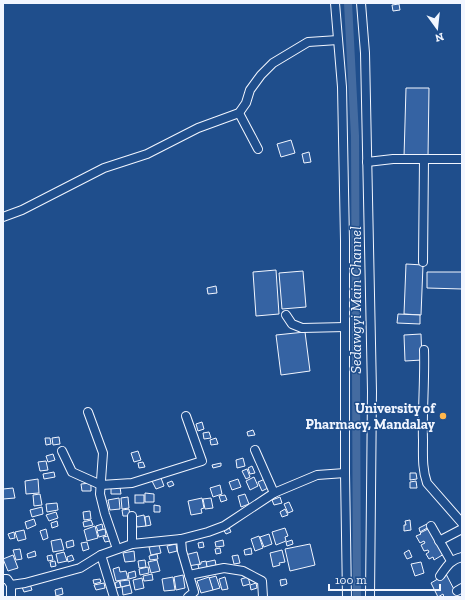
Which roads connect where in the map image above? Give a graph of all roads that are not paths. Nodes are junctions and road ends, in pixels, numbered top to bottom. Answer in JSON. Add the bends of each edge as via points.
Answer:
{"nodes":[{"id":1,"x":335,"y":3,"type":"edge"},
{"id":2,"x":361,"y":3,"type":"edge"},
{"id":3,"x":338,"y":40,"type":"junction"},
{"id":4,"x":239,"y":113,"type":"junction"},
{"id":5,"x":258,"y":149,"type":"dead end"},
{"id":6,"x":424,"y":159,"type":"junction"},
{"id":7,"x":462,"y":159,"type":"edge"},
{"id":8,"x":367,"y":162,"type":"junction"},
{"id":9,"x":3,"y":216,"type":"edge"},
{"id":10,"x":423,"y":262,"type":"dead end"},
{"id":11,"x":286,"y":315,"type":"dead end"},
{"id":12,"x":345,"y":328,"type":"junction"},
{"id":13,"x":424,"y":350,"type":"dead end"},
{"id":14,"x":88,"y":412,"type":"dead end"},
{"id":15,"x":186,"y":416,"type":"dead end"},
{"id":16,"x":255,"y":450,"type":"dead end"},
{"id":17,"x":62,"y":451,"type":"dead end"},
{"id":18,"x":345,"y":473,"type":"junction"},
{"id":19,"x":101,"y":485,"type":"junction"},
{"id":20,"x":274,"y":493,"type":"junction"},
{"id":21,"x":132,"y":516,"type":"dead end"},
{"id":22,"x":462,"y":522,"type":"edge"},
{"id":23,"x":431,"y":526,"type":"dead end"},
{"id":24,"x":462,"y":529,"type":"edge"},
{"id":25,"x":182,"y":539,"type":"junction"},
{"id":26,"x":439,"y":541,"type":"junction"},
{"id":27,"x":132,"y":544,"type":"junction"},
{"id":28,"x":117,"y":549,"type":"junction"},
{"id":29,"x":101,"y":555,"type":"junction"},
{"id":30,"x":462,"y":557,"type":"edge"},
{"id":31,"x":451,"y":561,"type":"junction"},
{"id":32,"x":3,"y":570,"type":"edge"},
{"id":33,"x":189,"y":574,"type":"junction"},
{"id":34,"x":440,"y":576,"type":"dead end"},
{"id":35,"x":7,"y":581,"type":"edge"},
{"id":36,"x":11,"y":597,"type":"edge"},
{"id":37,"x":114,"y":597,"type":"edge"},
{"id":38,"x":188,"y":597,"type":"edge"},
{"id":39,"x":262,"y":597,"type":"edge"},
{"id":40,"x":347,"y":597,"type":"edge"},
{"id":41,"x":370,"y":597,"type":"edge"}],
"edges":[{"from":1,"to":3,"type":"street"},
{"from":2,"to":8,"type":"street","via":[[365,53]]},
{"from":3,"to":4,"type":"street","via":[[308,42],[273,63],[250,90],[246,103]]},
{"from":3,"to":12,"type":"street","via":[[342,87]]},
{"from":4,"to":5,"type":"street"},
{"from":4,"to":9,"type":"street","via":[[198,128],[147,154],[104,168],[22,210]]},
{"from":6,"to":7,"type":"street"},
{"from":6,"to":8,"type":"street"},
{"from":6,"to":10,"type":"street"},
{"from":8,"to":41,"type":"street","via":[[372,391]]},
{"from":11,"to":12,"type":"street","via":[[292,324],[302,328]]},
{"from":12,"to":18,"type":"street"},
{"from":13,"to":22,"type":"street","via":[[424,476],[427,483]]},
{"from":14,"to":19,"type":"street","via":[[103,453]]},
{"from":15,"to":19,"type":"street","via":[[202,461],[132,483]]},
{"from":16,"to":20,"type":"street"},
{"from":17,"to":19,"type":"street","via":[[72,472]]},
{"from":18,"to":20,"type":"street","via":[[317,475]]},
{"from":18,"to":40,"type":"street"},
{"from":19,"to":28,"type":"street","via":[[100,494]]},
{"from":20,"to":25,"type":"street","via":[[224,526]]},
{"from":21,"to":27,"type":"street"},
{"from":23,"to":26,"type":"street"},
{"from":24,"to":26,"type":"street"},
{"from":25,"to":27,"type":"street"},
{"from":25,"to":33,"type":"street","via":[[182,551]]},
{"from":26,"to":31,"type":"street"},
{"from":27,"to":28,"type":"street"},
{"from":28,"to":29,"type":"street"},
{"from":29,"to":35,"type":"street","via":[[80,568],[25,583]]},
{"from":29,"to":37,"type":"street"},
{"from":30,"to":31,"type":"street"},
{"from":31,"to":34,"type":"street"},
{"from":32,"to":35,"type":"street"},
{"from":33,"to":38,"type":"street","via":[[194,592]]},
{"from":33,"to":39,"type":"street","via":[[224,568],[243,571],[262,581]]},
{"from":35,"to":36,"type":"street"}]}
